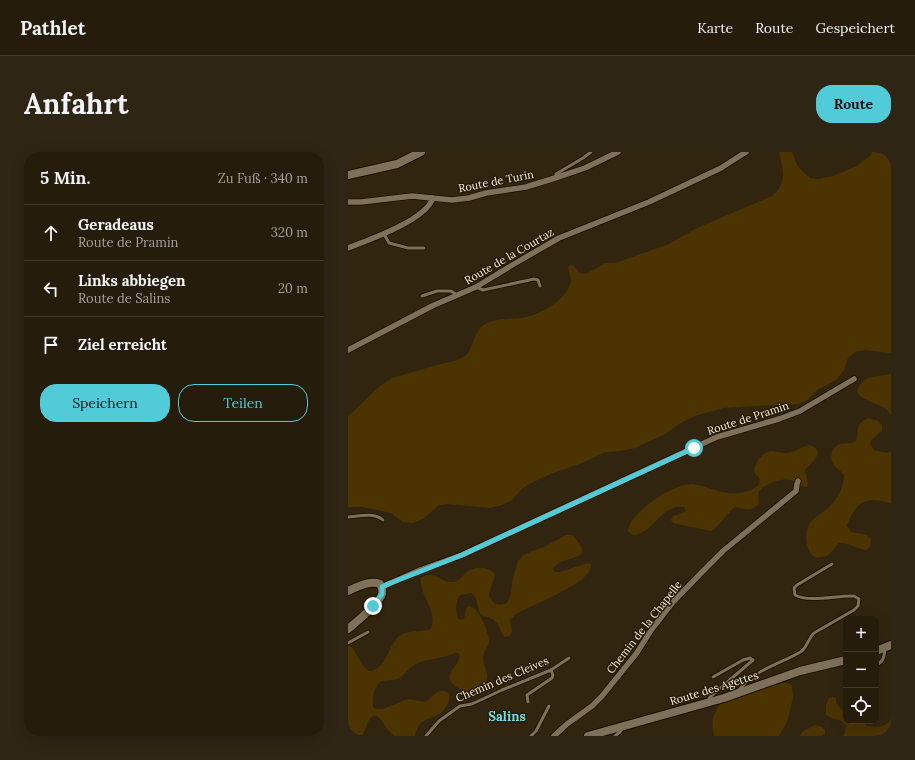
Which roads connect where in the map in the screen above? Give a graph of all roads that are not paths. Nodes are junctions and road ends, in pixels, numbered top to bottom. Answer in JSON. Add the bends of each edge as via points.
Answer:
{"nodes":[{"id":1,"x":421,"y":152,"type":"edge"},
{"id":2,"x":591,"y":152,"type":"edge"},
{"id":3,"x":618,"y":152,"type":"edge"},
{"id":4,"x":746,"y":152,"type":"edge"},
{"id":5,"x":348,"y":175,"type":"edge"},
{"id":6,"x":555,"y":178,"type":"junction"},
{"id":7,"x":433,"y":198,"type":"junction"},
{"id":8,"x":348,"y":202,"type":"edge"},
{"id":9,"x":384,"y":234,"type":"junction"},
{"id":10,"x":348,"y":248,"type":"edge"},
{"id":11,"x":424,"y":248,"type":"dead end"},
{"id":12,"x":540,"y":286,"type":"dead end"},
{"id":13,"x":476,"y":288,"type":"junction"},
{"id":14,"x":457,"y":295,"type":"junction"},
{"id":15,"x":422,"y":296,"type":"dead end"},
{"id":16,"x":348,"y":350,"type":"edge"},
{"id":17,"x":854,"y":379,"type":"dead end"},
{"id":18,"x":798,"y":481,"type":"dead end"},
{"id":19,"x":348,"y":517,"type":"edge"},
{"id":20,"x":383,"y":520,"type":"dead end"},
{"id":21,"x":832,"y":564,"type":"dead end"},
{"id":22,"x":382,"y":587,"type":"junction"},
{"id":23,"x":348,"y":591,"type":"edge"},
{"id":24,"x":348,"y":629,"type":"edge"},
{"id":25,"x":368,"y":632,"type":"dead end"},
{"id":26,"x":348,"y":643,"type":"edge"},
{"id":27,"x":888,"y":647,"type":"edge"},
{"id":28,"x":569,"y":658,"type":"dead end"},
{"id":29,"x":843,"y":661,"type":"edge"},
{"id":30,"x":879,"y":664,"type":"edge"},
{"id":31,"x":551,"y":670,"type":"junction"},
{"id":32,"x":713,"y":677,"type":"dead end"},
{"id":33,"x":736,"y":694,"type":"junction"},
{"id":34,"x":528,"y":702,"type":"dead end"},
{"id":35,"x":708,"y":703,"type":"junction"},
{"id":36,"x":549,"y":706,"type":"dead end"},
{"id":37,"x":621,"y":727,"type":"junction"},
{"id":38,"x":426,"y":736,"type":"edge"},
{"id":39,"x":531,"y":736,"type":"edge"},
{"id":40,"x":554,"y":736,"type":"edge"},
{"id":41,"x":588,"y":736,"type":"edge"},
{"id":42,"x":615,"y":736,"type":"edge"}],
"edges":[{"from":1,"to":5,"type":"street","via":[[397,164]]},
{"from":2,"to":6,"type":"lane","via":[[556,174]]},
{"from":3,"to":6,"type":"street","name":"Route de Turin","via":[[585,168]]},
{"from":4,"to":13,"type":"street","name":"Route de la Courtaz","via":[[721,168],[649,202],[554,240]]},
{"from":6,"to":7,"type":"street","name":"Route de Turin","via":[[526,187],[468,198]]},
{"from":7,"to":8,"type":"street","name":"Route de Turin","via":[[412,196]]},
{"from":7,"to":9,"type":"street","via":[[418,216]]},
{"from":9,"to":10,"type":"street"},
{"from":9,"to":11,"type":"lane","via":[[389,243],[408,248]]},
{"from":12,"to":13,"type":"lane","via":[[538,280],[534,279],[483,290]]},
{"from":13,"to":14,"type":"street","name":"Route de la Courtaz"},
{"from":14,"to":15,"type":"lane","via":[[451,291],[437,291]]},
{"from":14,"to":16,"type":"street","name":"Route de la Courtaz","via":[[404,319]]},
{"from":17,"to":22,"type":"street","name":"Route de Pramin","via":[[800,411],[718,438],[462,555]]},
{"from":18,"to":40,"type":"street","name":"Chemin de la Chapelle","via":[[796,491],[723,551],[673,602],[602,696]]},
{"from":19,"to":20,"type":"lane","via":[[366,515]]},
{"from":21,"to":33,"type":"lane","via":[[797,585],[794,588],[795,595],[799,598],[854,596],[860,599],[858,606],[814,633],[802,651],[753,677]]},
{"from":22,"to":23,"type":"street","via":[[372,583]]},
{"from":22,"to":24,"type":"street","via":[[379,600]]},
{"from":25,"to":26,"type":"lane"},
{"from":27,"to":30,"type":"lane"},
{"from":28,"to":31,"type":"lane","name":"Chemin des Cleives"},
{"from":29,"to":33,"type":"street","name":"Route des Agettes","via":[[800,671]]},
{"from":31,"to":34,"type":"lane","via":[[552,678],[527,695]]},
{"from":31,"to":38,"type":"lane","name":"Chemin des Cleives","via":[[472,704],[460,706],[439,721]]},
{"from":32,"to":35,"type":"lane","via":[[743,660],[753,660],[710,696]]},
{"from":33,"to":35,"type":"street","name":"Route des Agettes"},
{"from":35,"to":37,"type":"street","name":"Route des Agettes"},
{"from":36,"to":39,"type":"lane"},
{"from":37,"to":41,"type":"street","name":"Route des Agettes"},
{"from":37,"to":42,"type":"lane"}]}
